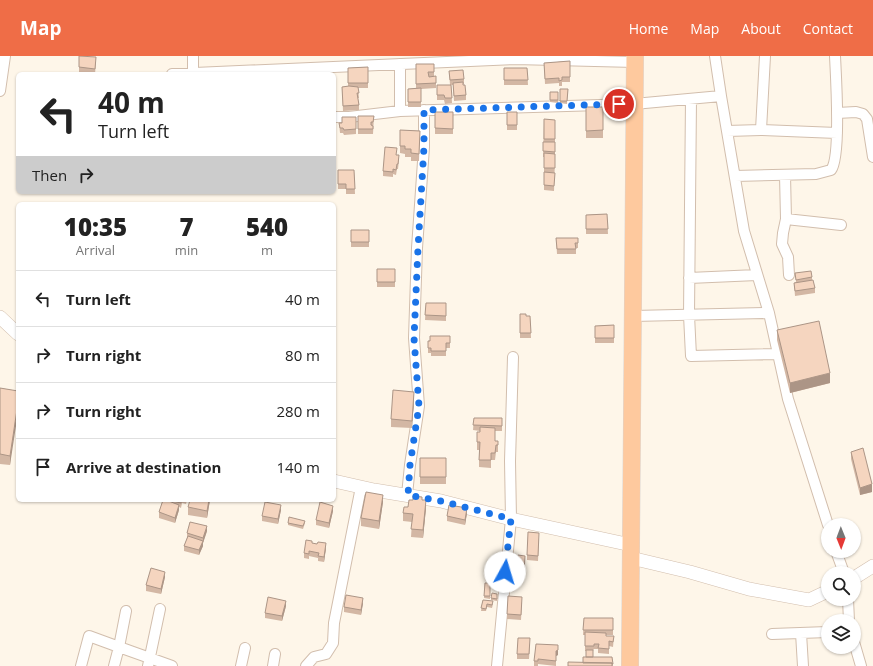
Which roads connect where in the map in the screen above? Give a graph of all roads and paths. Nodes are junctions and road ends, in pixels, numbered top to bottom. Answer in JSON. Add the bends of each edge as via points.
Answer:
{"nodes":[{"id":1,"x":5,"y":56,"type":"edge"},
{"id":2,"x":193,"y":56,"type":"edge"},
{"id":3,"x":715,"y":56,"type":"edge"},
{"id":4,"x":765,"y":56,"type":"edge"},
{"id":5,"x":836,"y":56,"type":"edge"},
{"id":6,"x":635,"y":59,"type":"edge"},
{"id":7,"x":400,"y":64,"type":"junction"},
{"id":8,"x":331,"y":71,"type":"edge"},
{"id":9,"x":193,"y":72,"type":"edge"},
{"id":10,"x":262,"y":72,"type":"edge"},
{"id":11,"x":0,"y":91,"type":"edge"},
{"id":12,"x":722,"y":96,"type":"junction"},
{"id":13,"x":690,"y":99,"type":"junction"},
{"id":14,"x":634,"y":104,"type":"junction"},
{"id":15,"x":424,"y":110,"type":"junction"},
{"id":16,"x":400,"y":111,"type":"junction"},
{"id":17,"x":837,"y":114,"type":"junction"},
{"id":18,"x":336,"y":117,"type":"edge"},
{"id":19,"x":762,"y":130,"type":"junction"},
{"id":20,"x":727,"y":131,"type":"junction"},
{"id":21,"x":837,"y":133,"type":"junction"},
{"id":22,"x":873,"y":157,"type":"edge"},
{"id":23,"x":785,"y":175,"type":"junction"},
{"id":24,"x":735,"y":176,"type":"junction"},
{"id":25,"x":786,"y":219,"type":"junction"},
{"id":26,"x":841,"y":224,"type":"dead end"},
{"id":27,"x":757,"y":275,"type":"junction"},
{"id":28,"x":789,"y":275,"type":"dead end"},
{"id":29,"x":689,"y":278,"type":"junction"},
{"id":30,"x":769,"y":313,"type":"junction"},
{"id":31,"x":689,"y":315,"type":"junction"},
{"id":32,"x":632,"y":316,"type":"junction"},
{"id":33,"x":0,"y":317,"type":"edge"},
{"id":34,"x":16,"y":332,"type":"edge"},
{"id":35,"x":778,"y":354,"type":"junction"},
{"id":36,"x":513,"y":357,"type":"dead end"},
{"id":37,"x":336,"y":481,"type":"edge"},
{"id":38,"x":361,"y":487,"type":"junction"},
{"id":39,"x":408,"y":495,"type":"junction"},
{"id":40,"x":826,"y":518,"type":"edge"},
{"id":41,"x":511,"y":519,"type":"junction"},
{"id":42,"x":631,"y":552,"type":"junction"},
{"id":43,"x":873,"y":568,"type":"edge"},
{"id":44,"x":861,"y":574,"type":"edge"},
{"id":45,"x":821,"y":594,"type":"edge"},
{"id":46,"x":160,"y":609,"type":"dead end"},
{"id":47,"x":126,"y":611,"type":"dead end"},
{"id":48,"x":821,"y":632,"type":"edge"},
{"id":49,"x":801,"y":633,"type":"junction"},
{"id":50,"x":772,"y":634,"type":"dead end"},
{"id":51,"x":119,"y":647,"type":"junction"},
{"id":52,"x":245,"y":648,"type":"dead end"},
{"id":53,"x":275,"y":654,"type":"dead end"},
{"id":54,"x":858,"y":654,"type":"edge"},
{"id":55,"x":149,"y":663,"type":"edge"},
{"id":56,"x":81,"y":666,"type":"edge"},
{"id":57,"x":114,"y":666,"type":"edge"},
{"id":58,"x":172,"y":666,"type":"edge"},
{"id":59,"x":241,"y":666,"type":"edge"},
{"id":60,"x":273,"y":666,"type":"edge"},
{"id":61,"x":306,"y":666,"type":"edge"},
{"id":62,"x":497,"y":666,"type":"edge"},
{"id":63,"x":630,"y":666,"type":"edge"},
{"id":64,"x":803,"y":666,"type":"edge"},
{"id":65,"x":861,"y":666,"type":"edge"}],
"edges":[{"from":1,"to":11,"type":"street"},
{"from":2,"to":9,"type":"street"},
{"from":3,"to":12,"type":"street"},
{"from":4,"to":19,"type":"street"},
{"from":5,"to":17,"type":"street"},
{"from":6,"to":7,"type":"street","via":[[515,59]]},
{"from":6,"to":14,"type":"highway"},
{"from":7,"to":8,"type":"street"},
{"from":7,"to":16,"type":"street"},
{"from":8,"to":10,"type":"street"},
{"from":12,"to":13,"type":"street"},
{"from":12,"to":20,"type":"street"},
{"from":13,"to":14,"type":"street"},
{"from":13,"to":29,"type":"street"},
{"from":14,"to":15,"type":"street"},
{"from":14,"to":32,"type":"highway"},
{"from":15,"to":16,"type":"street"},
{"from":15,"to":39,"type":"street","via":[[414,338],[419,406]]},
{"from":16,"to":18,"type":"street"},
{"from":17,"to":21,"type":"street"},
{"from":17,"to":22,"type":"street","via":[[863,114],[867,119]]},
{"from":19,"to":20,"type":"street"},
{"from":19,"to":21,"type":"street"},
{"from":20,"to":24,"type":"street"},
{"from":21,"to":23,"type":"street","via":[[836,160],[831,170],[816,174]]},
{"from":23,"to":24,"type":"street"},
{"from":23,"to":25,"type":"street"},
{"from":24,"to":27,"type":"street","via":[[744,231]]},
{"from":25,"to":26,"type":"street"},
{"from":25,"to":28,"type":"street","via":[[782,244],[788,257]]},
{"from":27,"to":29,"type":"street"},
{"from":27,"to":30,"type":"street"},
{"from":29,"to":31,"type":"street"},
{"from":30,"to":31,"type":"street"},
{"from":30,"to":35,"type":"street"},
{"from":31,"to":32,"type":"street"},
{"from":31,"to":35,"type":"street","via":[[691,356]]},
{"from":32,"to":42,"type":"highway"},
{"from":33,"to":34,"type":"street"},
{"from":35,"to":40,"type":"street","via":[[788,399]]},
{"from":36,"to":41,"type":"street"},
{"from":37,"to":38,"type":"street"},
{"from":38,"to":39,"type":"street"},
{"from":38,"to":61,"type":"street","via":[[334,623],[333,643],[326,654],[314,657]]},
{"from":39,"to":41,"type":"street"},
{"from":41,"to":42,"type":"street"},
{"from":41,"to":62,"type":"street"},
{"from":42,"to":45,"type":"street","via":[[756,591],[809,600]]},
{"from":42,"to":63,"type":"highway"},
{"from":43,"to":44,"type":"street"},
{"from":46,"to":55,"type":"street"},
{"from":47,"to":51,"type":"street"},
{"from":48,"to":49,"type":"street"},
{"from":49,"to":50,"type":"street"},
{"from":49,"to":64,"type":"street"},
{"from":51,"to":55,"type":"street"},
{"from":51,"to":56,"type":"street","via":[[89,636]]},
{"from":51,"to":57,"type":"street"},
{"from":52,"to":59,"type":"street"},
{"from":53,"to":60,"type":"street"},
{"from":54,"to":65,"type":"street"},
{"from":55,"to":58,"type":"street"}]}
